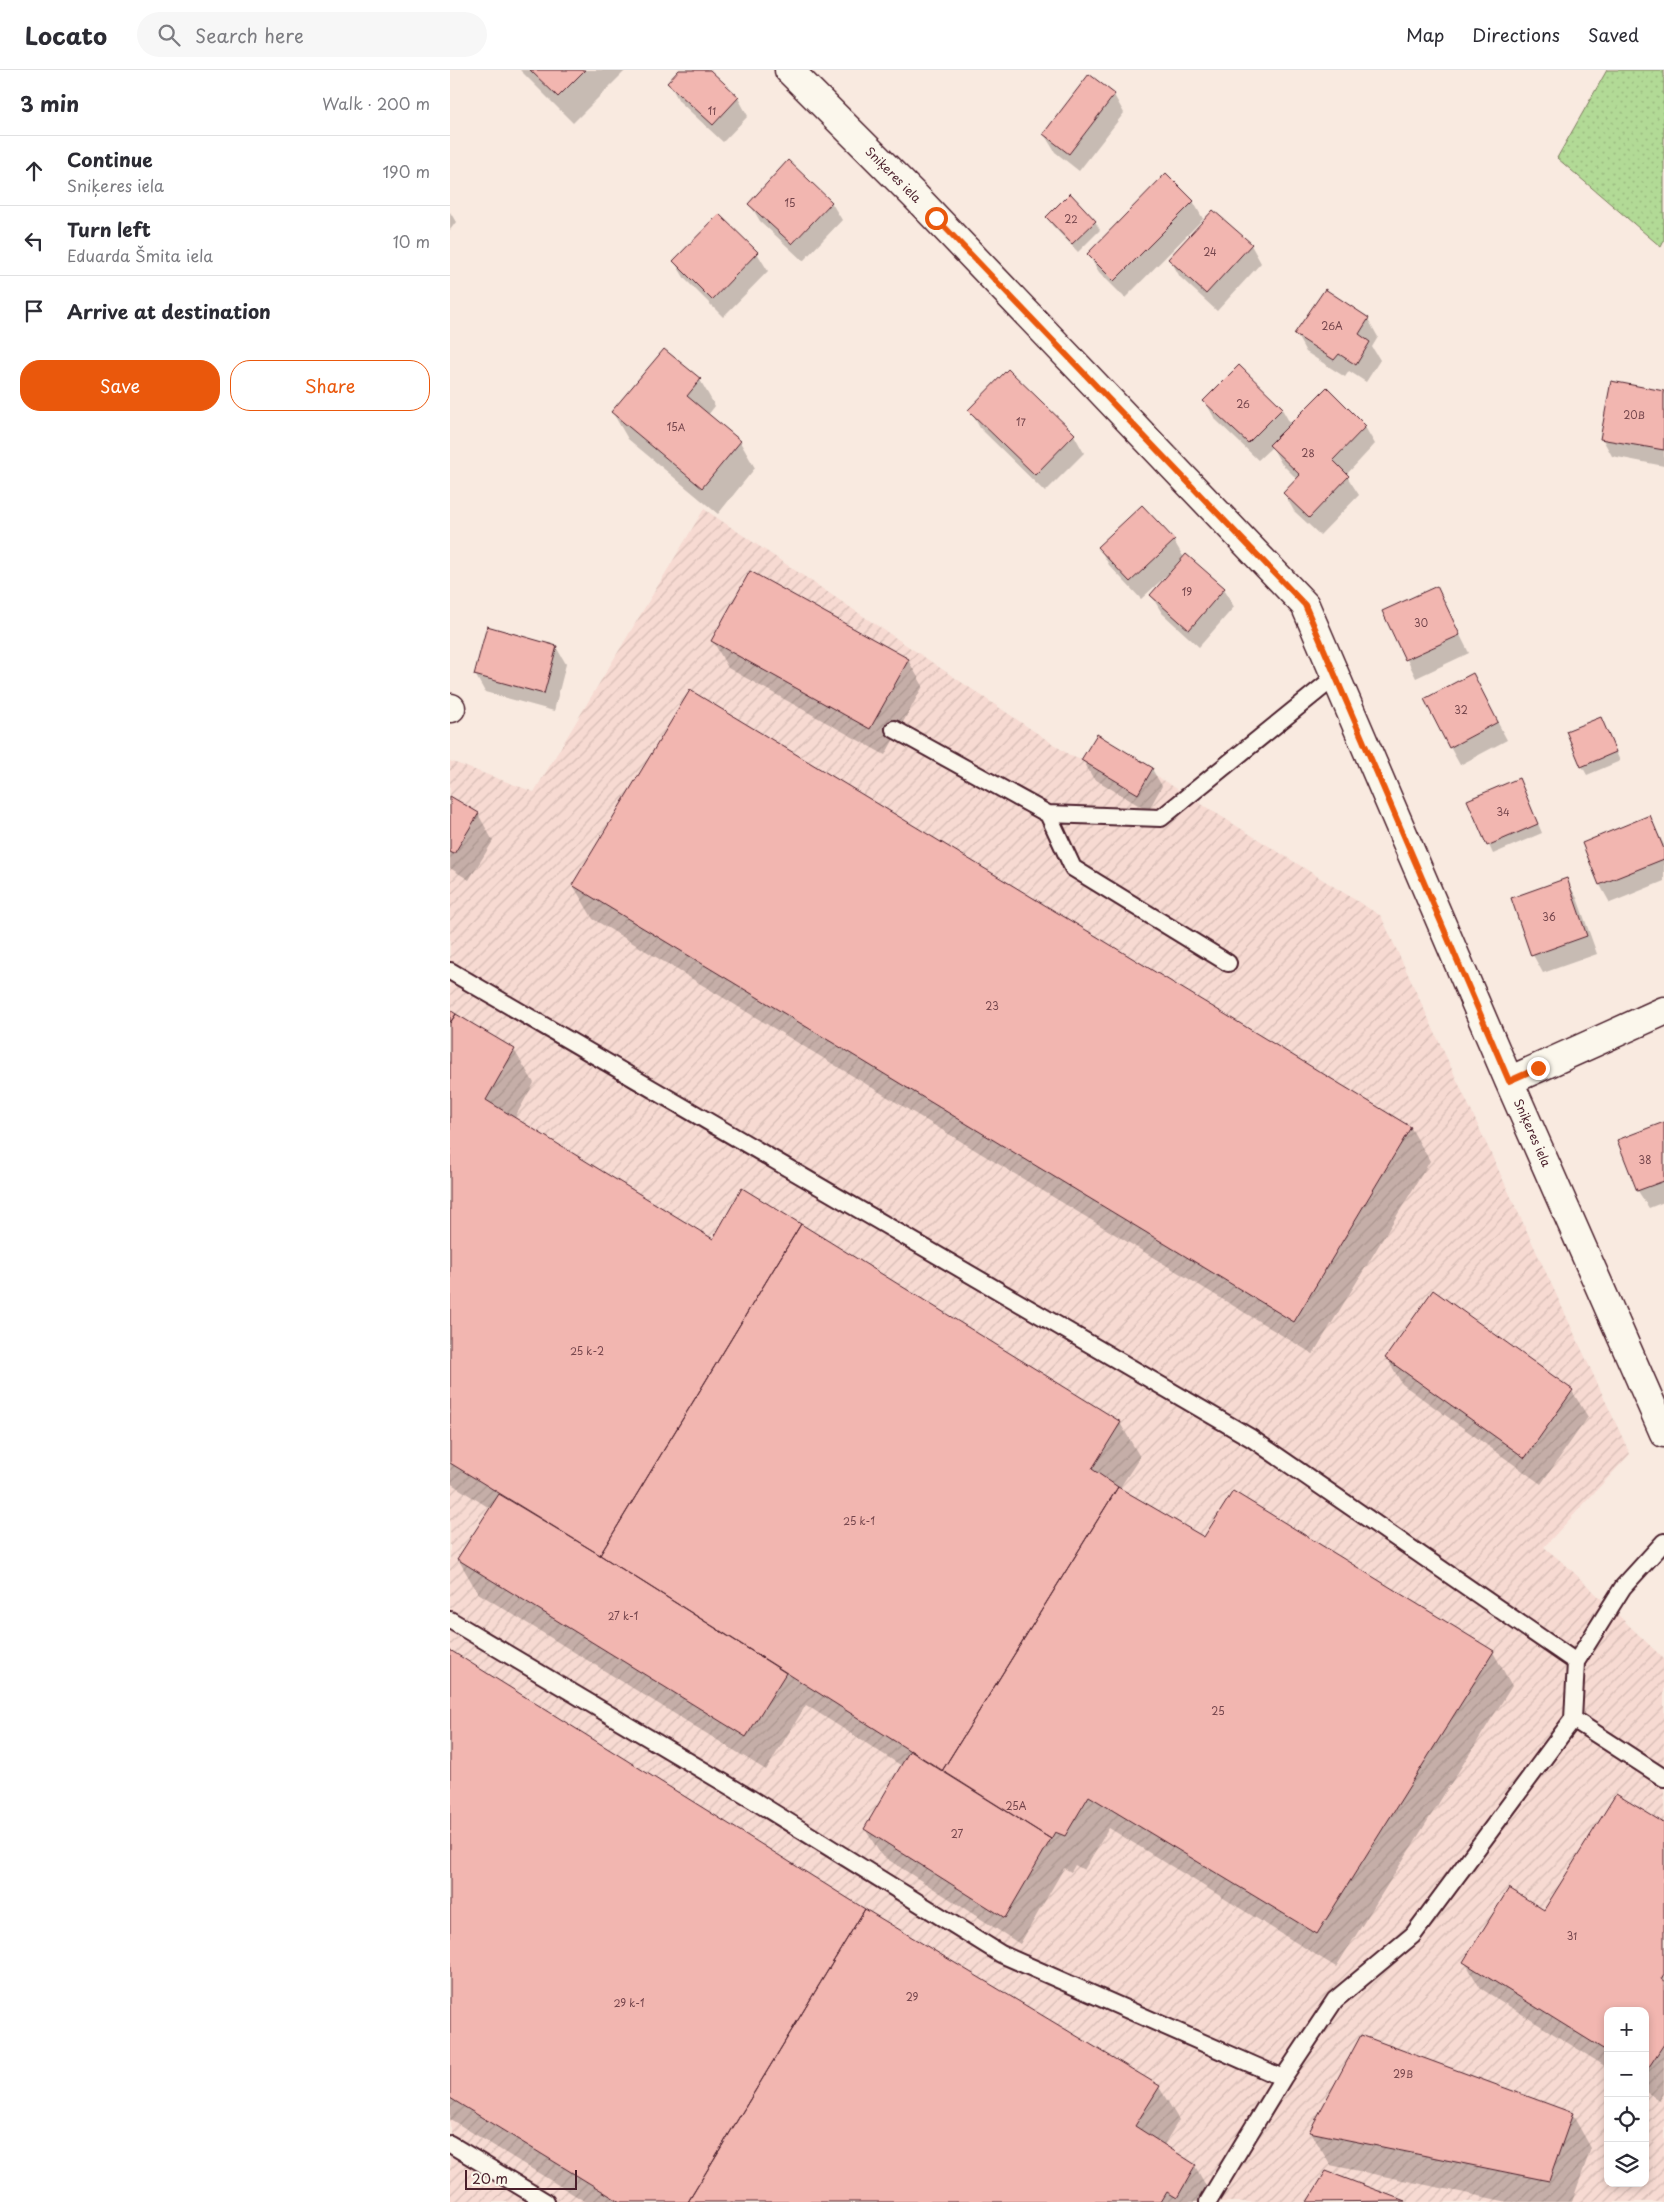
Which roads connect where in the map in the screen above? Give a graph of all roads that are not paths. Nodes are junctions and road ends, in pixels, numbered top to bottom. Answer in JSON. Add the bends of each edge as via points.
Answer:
{"nodes":[{"id":1,"x":789,"y":70,"type":"edge"},
{"id":2,"x":1336,"y":676,"type":"junction"},
{"id":3,"x":894,"y":729,"type":"dead end"},
{"id":4,"x":1048,"y":814,"type":"junction"},
{"id":5,"x":1228,"y":963,"type":"dead end"},
{"id":6,"x":450,"y":971,"type":"edge"},
{"id":7,"x":1664,"y":1010,"type":"edge"},
{"id":8,"x":1509,"y":1081,"type":"junction"},
{"id":9,"x":1664,"y":1433,"type":"edge"},
{"id":10,"x":1664,"y":1542,"type":"edge"},
{"id":11,"x":450,"y":1620,"type":"edge"},
{"id":12,"x":1576,"y":1662,"type":"junction"},
{"id":13,"x":1573,"y":1719,"type":"junction"},
{"id":14,"x":1664,"y":1778,"type":"edge"},
{"id":15,"x":1283,"y":2078,"type":"junction"},
{"id":16,"x":450,"y":2144,"type":"edge"},
{"id":17,"x":546,"y":2202,"type":"edge"},
{"id":18,"x":1208,"y":2202,"type":"edge"}],
"edges":[{"from":1,"to":2,"type":"street","name":"Sniķeres iela","via":[[915,196],[1305,605]]},
{"from":2,"to":4,"type":"lane","via":[[1161,818]]},
{"from":2,"to":8,"type":"street","name":"Sniķeres iela"},
{"from":3,"to":4,"type":"lane"},
{"from":4,"to":5,"type":"lane","via":[[1073,868]]},
{"from":6,"to":12,"type":"lane","via":[[1251,1438]]},
{"from":7,"to":8,"type":"street"},
{"from":8,"to":9,"type":"street","name":"Sniķeres iela"},
{"from":10,"to":12,"type":"lane","via":[[1623,1586]]},
{"from":11,"to":15,"type":"lane","via":[[753,1800],[1001,1954]]},
{"from":12,"to":13,"type":"lane"},
{"from":13,"to":14,"type":"lane"},
{"from":13,"to":15,"type":"lane","via":[[1413,1935],[1335,2000]]},
{"from":15,"to":18,"type":"lane"},
{"from":16,"to":17,"type":"lane"}]}
